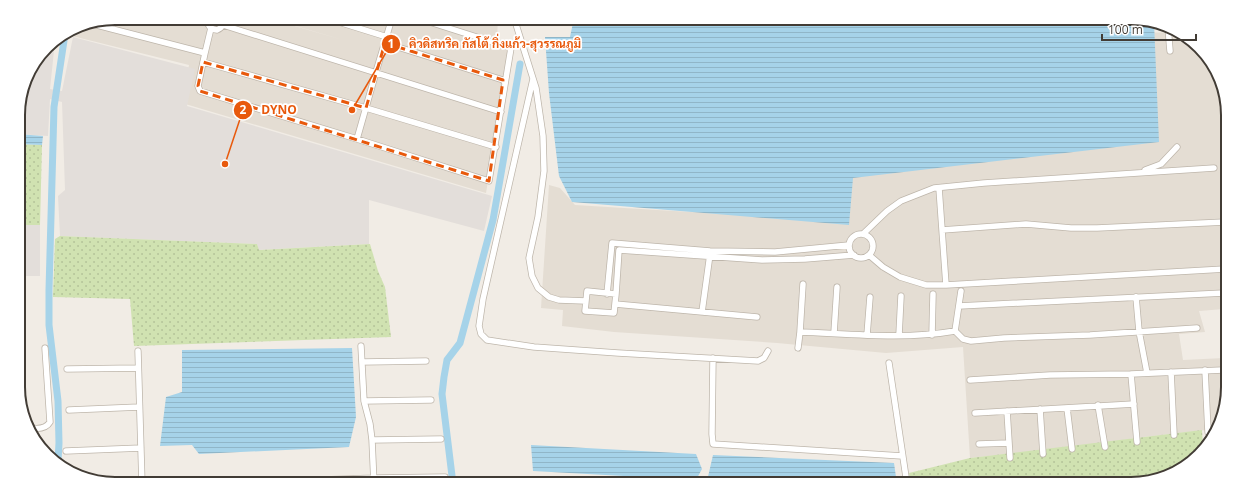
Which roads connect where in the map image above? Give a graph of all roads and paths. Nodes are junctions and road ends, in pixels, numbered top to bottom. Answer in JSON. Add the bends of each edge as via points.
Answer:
{"nodes":[{"id":1,"x":209,"y":25,"type":"edge"},
{"id":2,"x":222,"y":25,"type":"edge"},
{"id":3,"x":226,"y":25,"type":"edge"},
{"id":4,"x":345,"y":25,"type":"edge"},
{"id":5,"x":390,"y":25,"type":"edge"},
{"id":6,"x":439,"y":25,"type":"edge"},
{"id":7,"x":516,"y":25,"type":"edge"},
{"id":8,"x":102,"y":26,"type":"edge"},
{"id":9,"x":212,"y":28,"type":"junction"},
{"id":10,"x":1169,"y":33,"type":"edge"},
{"id":11,"x":386,"y":40,"type":"junction"},
{"id":12,"x":1170,"y":51,"type":"dead end"},
{"id":13,"x":205,"y":53,"type":"junction"},
{"id":14,"x":203,"y":62,"type":"junction"},
{"id":15,"x":376,"y":72,"type":"junction"},
{"id":16,"x":533,"y":79,"type":"junction"},
{"id":17,"x":505,"y":83,"type":"junction"},
{"id":18,"x":366,"y":108,"type":"junction"},
{"id":19,"x":501,"y":112,"type":"junction"},
{"id":20,"x":357,"y":139,"type":"junction"},
{"id":21,"x":496,"y":147,"type":"junction"},
{"id":22,"x":1177,"y":147,"type":"dead end"},
{"id":23,"x":1214,"y":168,"type":"dead end"},
{"id":24,"x":1137,"y":173,"type":"junction"},
{"id":25,"x":939,"y":188,"type":"junction"},
{"id":26,"x":1221,"y":222,"type":"edge"},
{"id":27,"x":942,"y":230,"type":"junction"},
{"id":28,"x":863,"y":234,"type":"junction"},
{"id":29,"x":625,"y":244,"type":"junction"},
{"id":30,"x":849,"y":245,"type":"junction"},
{"id":31,"x":623,"y":250,"type":"junction"},
{"id":32,"x":710,"y":254,"type":"junction"},
{"id":33,"x":854,"y":255,"type":"junction"},
{"id":34,"x":869,"y":255,"type":"junction"},
{"id":35,"x":1221,"y":269,"type":"edge"},
{"id":36,"x":802,"y":284,"type":"dead end"},
{"id":37,"x":946,"y":285,"type":"junction"},
{"id":38,"x":837,"y":287,"type":"dead end"},
{"id":39,"x":961,"y":290,"type":"dead end"},
{"id":40,"x":1221,"y":293,"type":"edge"},
{"id":41,"x":607,"y":294,"type":"junction"},
{"id":42,"x":616,"y":294,"type":"junction"},
{"id":43,"x":933,"y":294,"type":"dead end"},
{"id":44,"x":902,"y":296,"type":"dead end"},
{"id":45,"x":1136,"y":296,"type":"junction"},
{"id":46,"x":870,"y":297,"type":"dead end"},
{"id":47,"x":586,"y":301,"type":"junction"},
{"id":48,"x":615,"y":304,"type":"junction"},
{"id":49,"x":959,"y":306,"type":"junction"},
{"id":50,"x":702,"y":312,"type":"junction"},
{"id":51,"x":757,"y":317,"type":"dead end"},
{"id":52,"x":1197,"y":328,"type":"dead end"},
{"id":53,"x":955,"y":331,"type":"junction"},
{"id":54,"x":1139,"y":331,"type":"junction"},
{"id":55,"x":800,"y":332,"type":"junction"},
{"id":56,"x":834,"y":333,"type":"junction"},
{"id":57,"x":867,"y":335,"type":"junction"},
{"id":58,"x":899,"y":335,"type":"junction"},
{"id":59,"x":932,"y":335,"type":"junction"},
{"id":60,"x":361,"y":346,"type":"dead end"},
{"id":61,"x":45,"y":348,"type":"dead end"},
{"id":62,"x":798,"y":348,"type":"dead end"},
{"id":63,"x":768,"y":350,"type":"dead end"},
{"id":64,"x":138,"y":351,"type":"dead end"},
{"id":65,"x":713,"y":358,"type":"junction"},
{"id":66,"x":426,"y":361,"type":"dead end"},
{"id":67,"x":362,"y":362,"type":"junction"},
{"id":68,"x":889,"y":363,"type":"dead end"},
{"id":69,"x":138,"y":368,"type":"junction"},
{"id":70,"x":67,"y":369,"type":"dead end"},
{"id":71,"x":1205,"y":370,"type":"junction"},
{"id":72,"x":1221,"y":370,"type":"edge"},
{"id":73,"x":1171,"y":372,"type":"junction"},
{"id":74,"x":1147,"y":373,"type":"junction"},
{"id":75,"x":1131,"y":374,"type":"junction"},
{"id":76,"x":970,"y":380,"type":"dead end"},
{"id":77,"x":431,"y":400,"type":"dead end"},
{"id":78,"x":364,"y":401,"type":"junction"},
{"id":79,"x":1134,"y":404,"type":"junction"},
{"id":80,"x":1098,"y":405,"type":"junction"},
{"id":81,"x":139,"y":407,"type":"junction"},
{"id":82,"x":1068,"y":408,"type":"junction"},
{"id":83,"x":1040,"y":409,"type":"junction"},
{"id":84,"x":69,"y":410,"type":"dead end"},
{"id":85,"x":1007,"y":411,"type":"junction"},
{"id":86,"x":975,"y":413,"type":"dead end"},
{"id":87,"x":34,"y":428,"type":"edge"},
{"id":88,"x":1208,"y":432,"type":"dead end"},
{"id":89,"x":1174,"y":435,"type":"dead end"},
{"id":90,"x":441,"y":439,"type":"dead end"},
{"id":91,"x":372,"y":440,"type":"junction"},
{"id":92,"x":1137,"y":442,"type":"dead end"},
{"id":93,"x":1009,"y":443,"type":"junction"},
{"id":94,"x":979,"y":444,"type":"dead end"},
{"id":95,"x":1105,"y":447,"type":"dead end"},
{"id":96,"x":141,"y":448,"type":"junction"},
{"id":97,"x":1072,"y":449,"type":"dead end"},
{"id":98,"x":66,"y":451,"type":"dead end"},
{"id":99,"x":1043,"y":454,"type":"dead end"},
{"id":100,"x":902,"y":456,"type":"junction"},
{"id":101,"x":1010,"y":458,"type":"dead end"},
{"id":102,"x":142,"y":477,"type":"edge"},
{"id":103,"x":374,"y":477,"type":"edge"},
{"id":104,"x":906,"y":477,"type":"edge"}],
"edges":[{"from":1,"to":9,"type":"street"},
{"from":2,"to":9,"type":"street","via":[[217,30]]},
{"from":3,"to":15,"type":"street"},
{"from":4,"to":11,"type":"street"},
{"from":5,"to":11,"type":"street"},
{"from":6,"to":17,"type":"street","via":[[511,48]]},
{"from":7,"to":16,"type":"street"},
{"from":8,"to":13,"type":"street"},
{"from":9,"to":13,"type":"street"},
{"from":10,"to":12,"type":"street"},
{"from":11,"to":15,"type":"street"},
{"from":11,"to":17,"type":"street"},
{"from":13,"to":14,"type":"street"},
{"from":14,"to":18,"type":"street"},
{"from":14,"to":20,"type":"street","via":[[198,86],[200,91]]},
{"from":15,"to":18,"type":"street"},
{"from":15,"to":19,"type":"street"},
{"from":16,"to":47,"type":"street","via":[[539,102],[544,171],[529,258],[532,276],[538,288],[549,297]]},
{"from":16,"to":65,"type":"street","via":[[483,299],[479,326],[481,334],[487,340],[534,347]]},
{"from":17,"to":19,"type":"street"},
{"from":18,"to":20,"type":"street"},
{"from":18,"to":21,"type":"street"},
{"from":19,"to":21,"type":"street"},
{"from":20,"to":21,"type":"street","via":[[489,181]]},
{"from":22,"to":24,"type":"street","via":[[1161,164]]},
{"from":23,"to":24,"type":"street"},
{"from":24,"to":25,"type":"street"},
{"from":25,"to":27,"type":"street"},
{"from":25,"to":28,"type":"street","via":[[901,201]]},
{"from":26,"to":27,"type":"street","via":[[1097,228],[1026,224]]},
{"from":27,"to":37,"type":"street"},
{"from":28,"to":30,"type":"street","via":[[852,238]]},
{"from":28,"to":34,"type":"street","via":[[872,241],[873,249]]},
{"from":29,"to":31,"type":"street"},
{"from":29,"to":32,"type":"street"},
{"from":29,"to":41,"type":"street","via":[[612,243]]},
{"from":30,"to":32,"type":"street","via":[[775,252]]},
{"from":30,"to":33,"type":"street"},
{"from":31,"to":32,"type":"street"},
{"from":31,"to":42,"type":"street","via":[[619,250]]},
{"from":32,"to":33,"type":"street","via":[[762,260],[805,260]]},
{"from":32,"to":50,"type":"street"},
{"from":33,"to":34,"type":"street","via":[[861,258]]},
{"from":34,"to":37,"type":"street","via":[[900,277],[926,285]]},
{"from":35,"to":37,"type":"street"},
{"from":36,"to":55,"type":"street"},
{"from":38,"to":56,"type":"street"},
{"from":39,"to":49,"type":"street"},
{"from":40,"to":45,"type":"street"},
{"from":41,"to":42,"type":"street"},
{"from":41,"to":47,"type":"street","via":[[587,291]]},
{"from":42,"to":48,"type":"street"},
{"from":43,"to":59,"type":"street"},
{"from":44,"to":58,"type":"street"},
{"from":45,"to":49,"type":"street"},
{"from":45,"to":54,"type":"street"},
{"from":46,"to":57,"type":"street"},
{"from":47,"to":48,"type":"street","via":[[585,311],[614,313]]},
{"from":48,"to":50,"type":"street"},
{"from":49,"to":53,"type":"street"},
{"from":50,"to":51,"type":"street"},
{"from":52,"to":54,"type":"street"},
{"from":53,"to":54,"type":"street","via":[[963,339],[971,341]]},
{"from":53,"to":59,"type":"street"},
{"from":54,"to":74,"type":"street"},
{"from":55,"to":56,"type":"street"},
{"from":55,"to":62,"type":"street"},
{"from":56,"to":57,"type":"street"},
{"from":57,"to":58,"type":"street"},
{"from":58,"to":59,"type":"street"},
{"from":60,"to":67,"type":"street"},
{"from":61,"to":87,"type":"street","via":[[50,422],[44,427]]},
{"from":63,"to":65,"type":"street","via":[[764,358],[758,361]]},
{"from":64,"to":69,"type":"street"},
{"from":65,"to":100,"type":"street","via":[[714,444]]},
{"from":66,"to":67,"type":"street"},
{"from":67,"to":78,"type":"street"},
{"from":68,"to":100,"type":"street"},
{"from":69,"to":70,"type":"street"},
{"from":69,"to":81,"type":"street"},
{"from":71,"to":72,"type":"street"},
{"from":71,"to":73,"type":"street"},
{"from":71,"to":88,"type":"street"},
{"from":73,"to":74,"type":"street"},
{"from":73,"to":89,"type":"street"},
{"from":74,"to":75,"type":"street"},
{"from":75,"to":76,"type":"street","via":[[1050,375]]},
{"from":75,"to":79,"type":"street"},
{"from":77,"to":78,"type":"street"},
{"from":78,"to":91,"type":"street"},
{"from":79,"to":80,"type":"street"},
{"from":79,"to":92,"type":"street"},
{"from":80,"to":82,"type":"street"},
{"from":80,"to":95,"type":"street"},
{"from":81,"to":84,"type":"street"},
{"from":81,"to":96,"type":"street"},
{"from":82,"to":83,"type":"street"},
{"from":82,"to":97,"type":"street"},
{"from":83,"to":85,"type":"street"},
{"from":83,"to":99,"type":"street"},
{"from":85,"to":86,"type":"street"},
{"from":85,"to":93,"type":"street"},
{"from":90,"to":91,"type":"street"},
{"from":91,"to":103,"type":"street"},
{"from":93,"to":94,"type":"street"},
{"from":93,"to":101,"type":"street"},
{"from":96,"to":98,"type":"street"},
{"from":96,"to":102,"type":"street"},
{"from":100,"to":104,"type":"street"}]}
